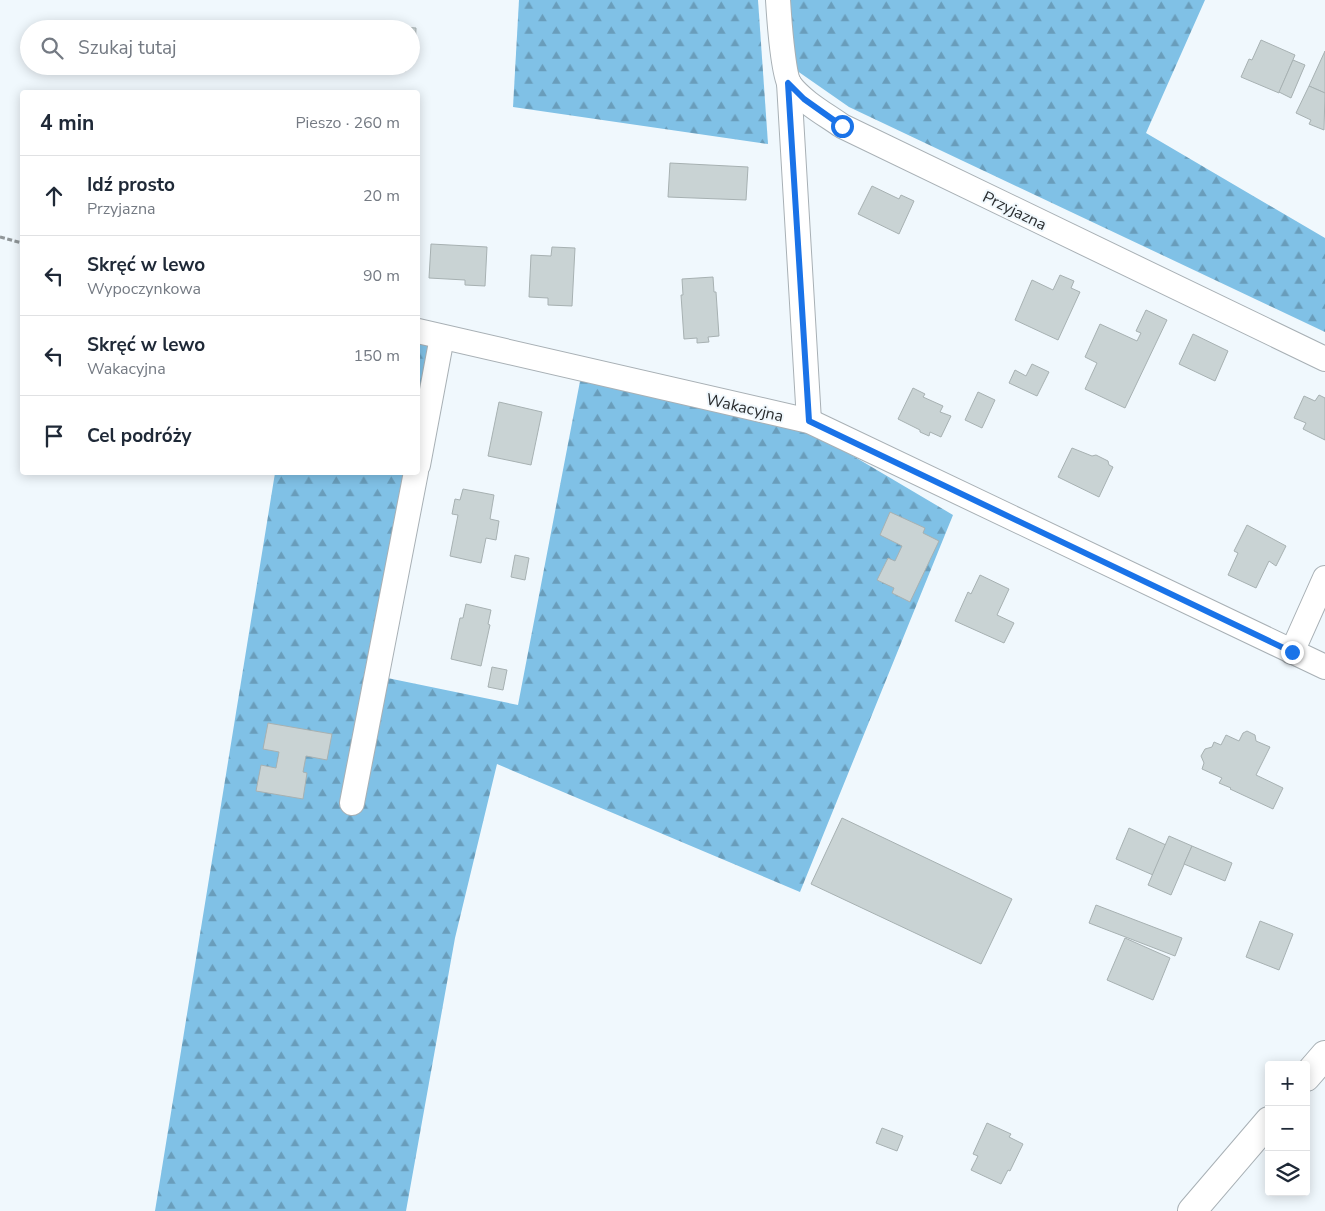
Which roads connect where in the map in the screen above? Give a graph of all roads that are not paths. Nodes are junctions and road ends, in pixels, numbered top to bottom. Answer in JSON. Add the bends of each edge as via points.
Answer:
{"nodes":[{"id":1,"x":778,"y":0,"type":"edge"},
{"id":2,"x":788,"y":83,"type":"junction"},
{"id":3,"x":420,"y":332,"type":"edge"},
{"id":4,"x":442,"y":337,"type":"junction"},
{"id":5,"x":1325,"y":359,"type":"edge"},
{"id":6,"x":809,"y":421,"type":"junction"},
{"id":7,"x":420,"y":454,"type":"edge"},
{"id":8,"x":415,"y":475,"type":"edge"},
{"id":9,"x":1325,"y":578,"type":"edge"},
{"id":10,"x":1292,"y":652,"type":"junction"},
{"id":11,"x":1325,"y":667,"type":"edge"},
{"id":12,"x":352,"y":803,"type":"dead end"},
{"id":13,"x":1325,"y":1054,"type":"edge"},
{"id":14,"x":1310,"y":1071,"type":"edge"},
{"id":15,"x":1265,"y":1125,"type":"edge"},
{"id":16,"x":1192,"y":1211,"type":"edge"}],
"edges":[{"from":1,"to":2,"type":"street"},
{"from":2,"to":5,"type":"street","name":"Przyjazna","via":[[804,99],[842,126]]},
{"from":2,"to":6,"type":"street"},
{"from":3,"to":4,"type":"street","name":"Wakacyjna"},
{"from":4,"to":6,"type":"street","name":"Wakacyjna"},
{"from":4,"to":7,"type":"street"},
{"from":6,"to":10,"type":"street","name":"Wakacyjna"},
{"from":8,"to":12,"type":"street"},
{"from":9,"to":10,"type":"street"},
{"from":10,"to":11,"type":"street","name":"Wakacyjna"},
{"from":13,"to":14,"type":"main road"},
{"from":15,"to":16,"type":"main road"}]}
